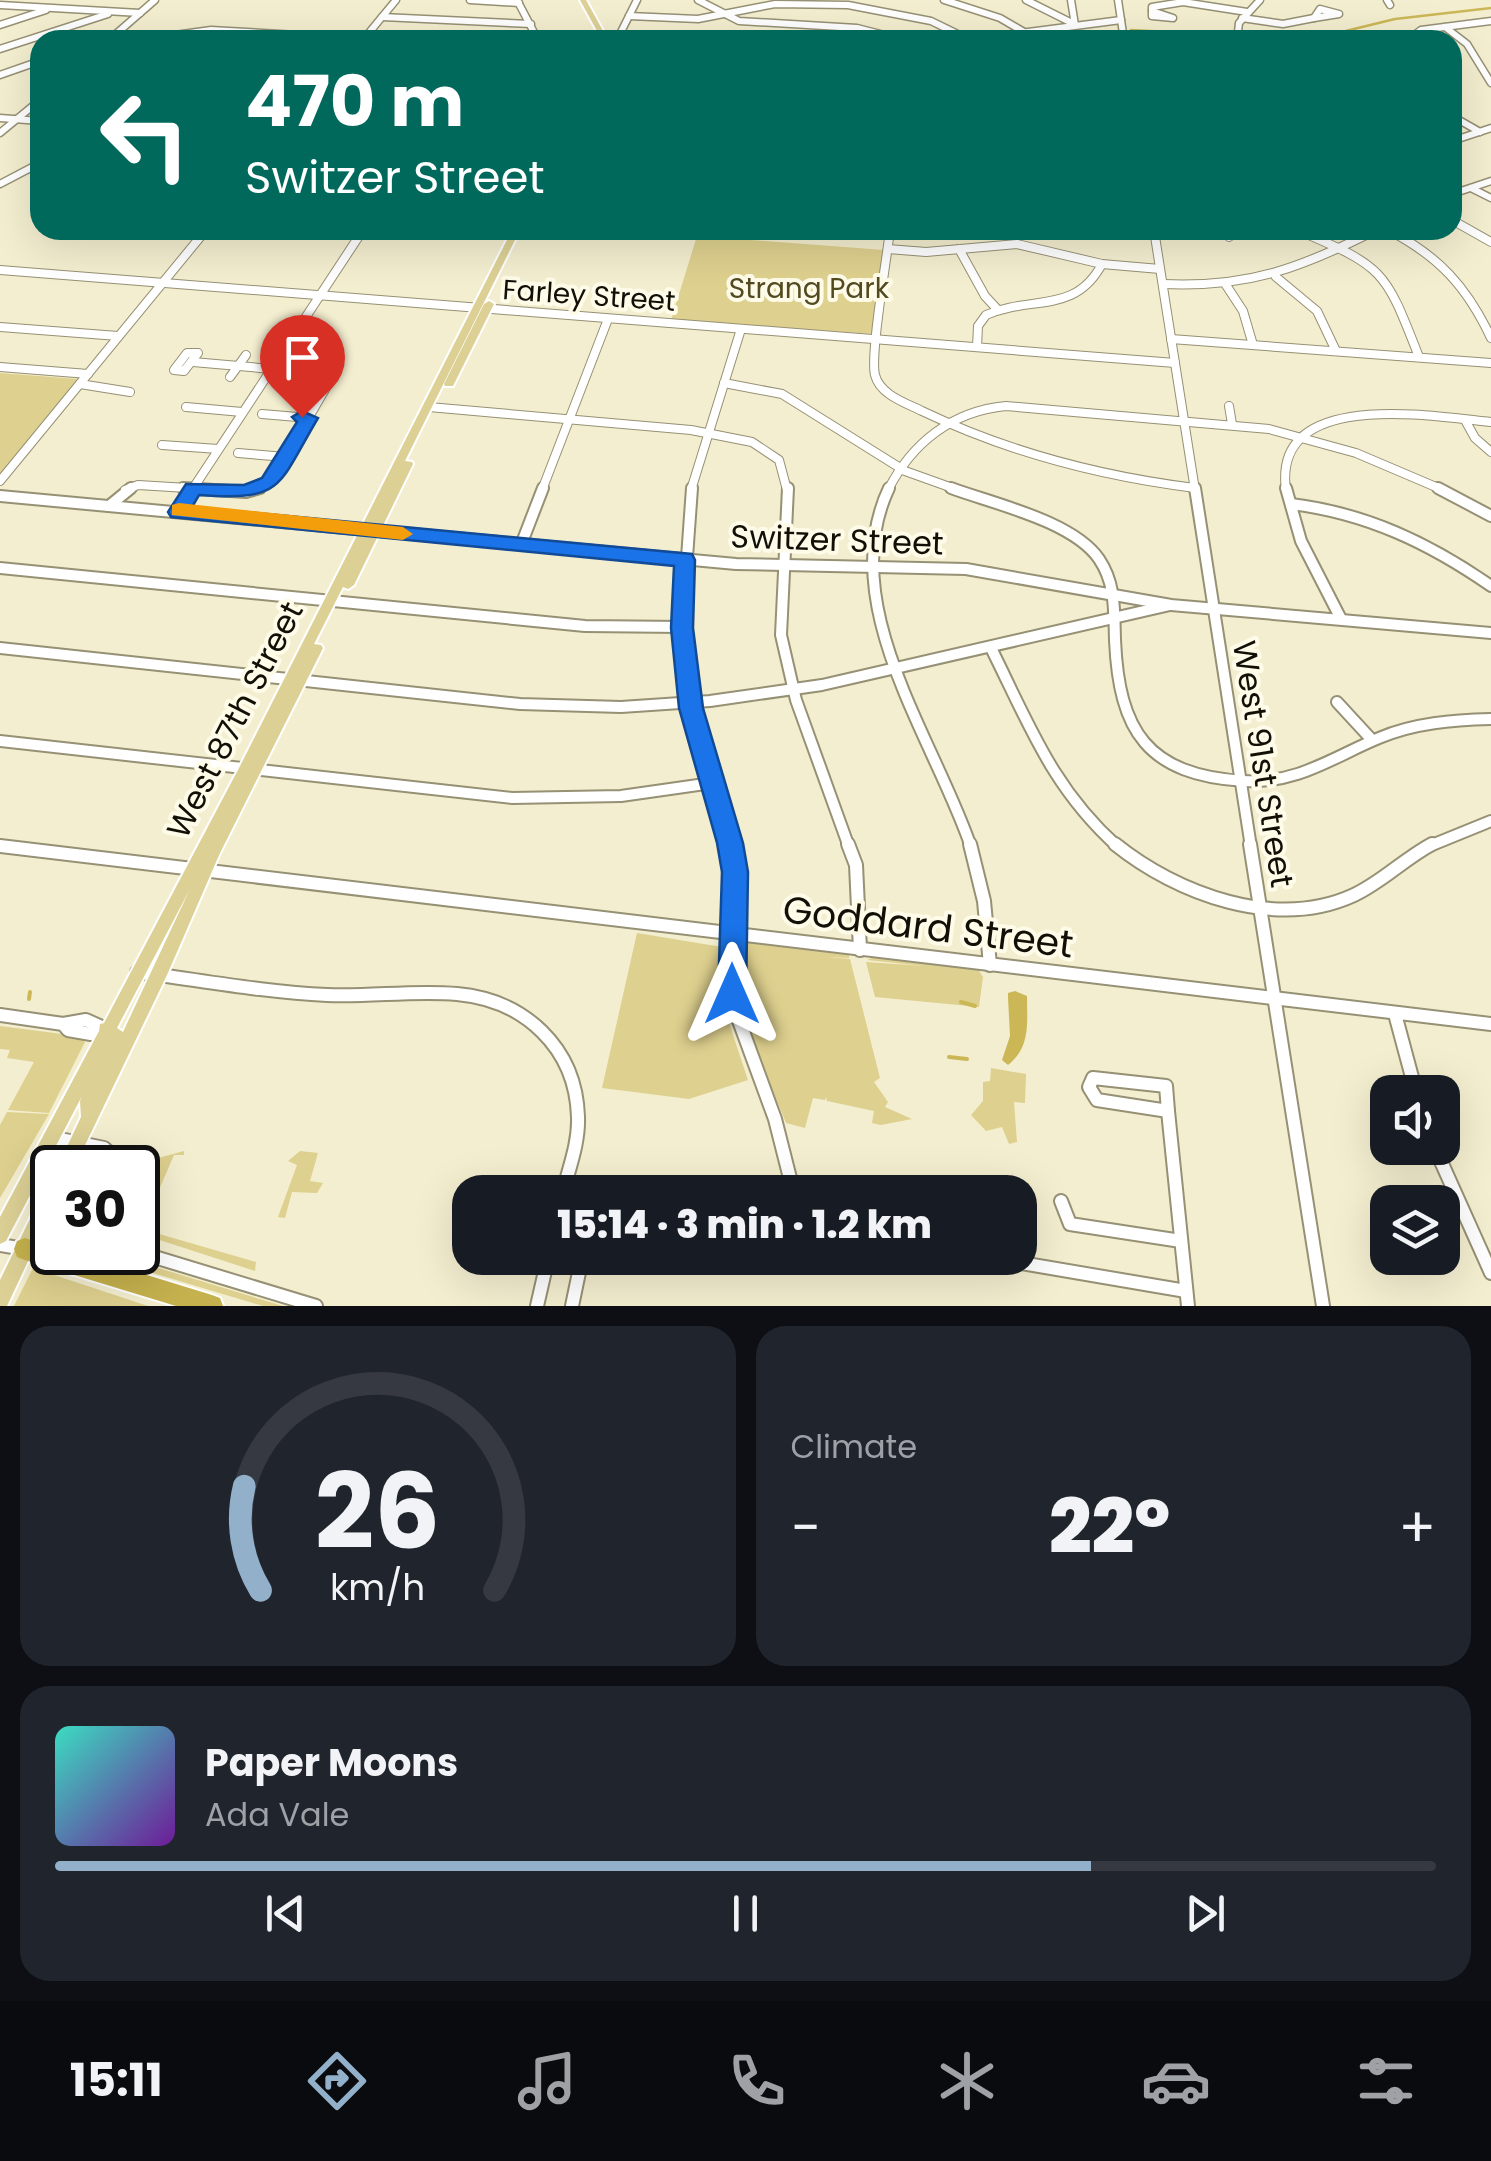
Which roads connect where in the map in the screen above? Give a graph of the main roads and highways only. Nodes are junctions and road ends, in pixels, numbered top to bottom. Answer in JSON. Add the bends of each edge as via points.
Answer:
{"nodes":[{"id":1,"x":583,"y":0,"type":"edge"},
{"id":2,"x":600,"y":30,"type":"edge"},
{"id":3,"x":512,"y":240,"type":"edge"},
{"id":4,"x":520,"y":240,"type":"edge"},
{"id":5,"x":481,"y":309,"type":"junction"},
{"id":6,"x":251,"y":769,"type":"junction"},
{"id":7,"x":198,"y":870,"type":"junction"},
{"id":8,"x":106,"y":1029,"type":"junction"},
{"id":9,"x":89,"y":1119,"type":"junction"},
{"id":10,"x":76,"y":1145,"type":"edge"},
{"id":11,"x":0,"y":1235,"type":"edge"},
{"id":12,"x":30,"y":1237,"type":"edge"},
{"id":13,"x":24,"y":1249,"type":"junction"},
{"id":14,"x":1,"y":1297,"type":"edge"},
{"id":15,"x":212,"y":1306,"type":"edge"}],
"edges":[{"from":1,"to":2,"type":"main road"},
{"from":3,"to":5,"type":"main road","name":"West 87th Street"},
{"from":4,"to":5,"type":"main road","name":"West 87th Street"},
{"from":5,"to":6,"type":"main road","name":"West 87th Street"},
{"from":6,"to":7,"type":"main road","name":"West 87th Street"},
{"from":6,"to":7,"type":"main road","name":"West 87th Street","via":[[209,838]]},
{"from":7,"to":8,"type":"main road","name":"West 87th Street"},
{"from":7,"to":9,"type":"main road","name":"West 87th Street","via":[[159,975]]},
{"from":8,"to":9,"type":"main road","via":[[118,1037],[88,1100]]},
{"from":8,"to":11,"type":"main road","name":"West 87th Street"},
{"from":9,"to":10,"type":"main road","name":"West 87th Street"},
{"from":12,"to":13,"type":"main road"},
{"from":13,"to":14,"type":"main road"},
{"from":13,"to":15,"type":"highway"}]}
